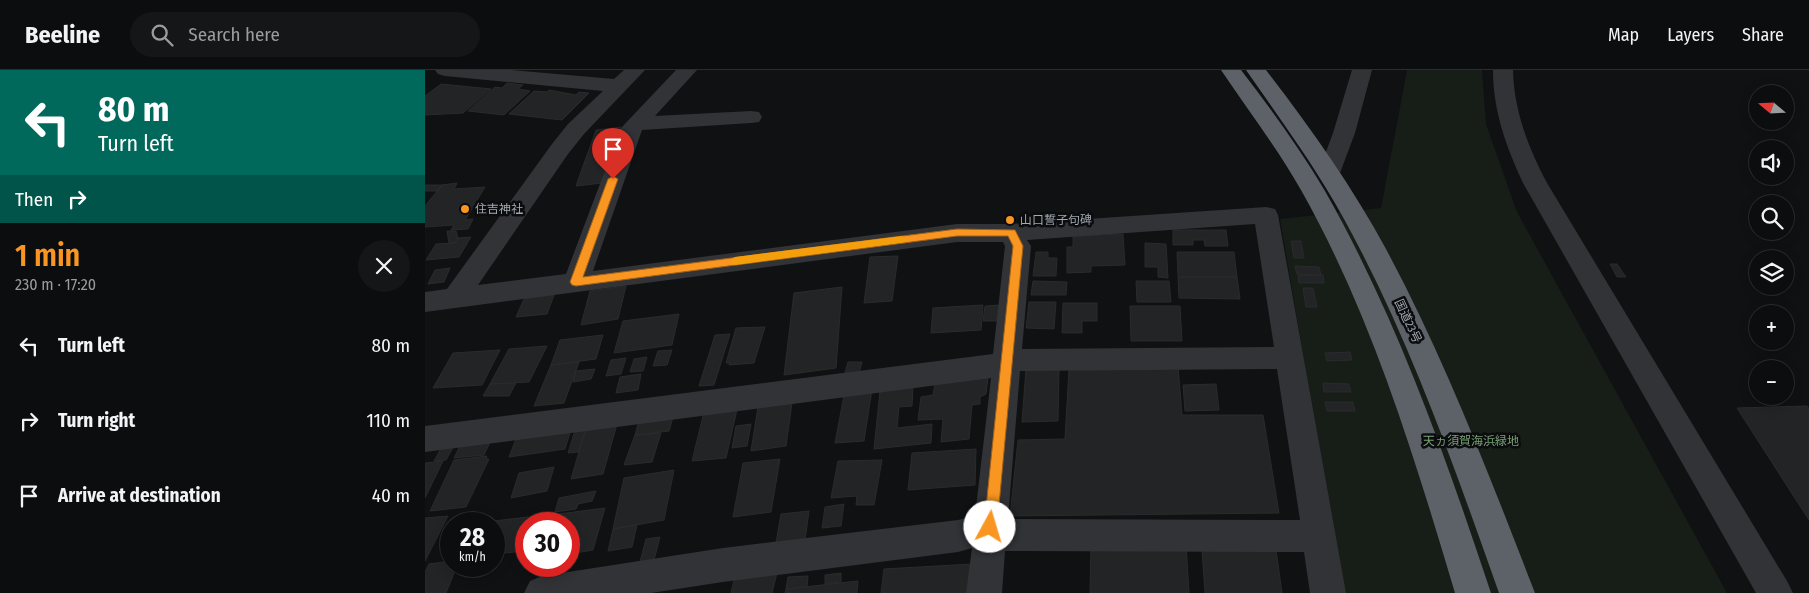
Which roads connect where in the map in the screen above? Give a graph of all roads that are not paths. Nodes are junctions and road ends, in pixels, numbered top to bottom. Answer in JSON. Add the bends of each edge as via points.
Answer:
{"nodes":[{"id":1,"x":445,"y":70,"type":"edge"},
{"id":2,"x":635,"y":70,"type":"edge"},
{"id":3,"x":687,"y":70,"type":"edge"},
{"id":4,"x":1231,"y":70,"type":"edge"},
{"id":5,"x":1256,"y":70,"type":"edge"},
{"id":6,"x":1362,"y":70,"type":"edge"},
{"id":7,"x":1503,"y":70,"type":"edge"},
{"id":8,"x":619,"y":86,"type":"junction"},
{"id":9,"x":602,"y":103,"type":"junction"},
{"id":10,"x":653,"y":105,"type":"junction"},
{"id":11,"x":751,"y":117,"type":"dead end"},
{"id":12,"x":636,"y":124,"type":"junction"},
{"id":13,"x":1329,"y":173,"type":"junction"},
{"id":14,"x":1011,"y":233,"type":"junction"},
{"id":15,"x":576,"y":282,"type":"junction"},
{"id":16,"x":455,"y":298,"type":"junction"},
{"id":17,"x":425,"y":302,"type":"edge"},
{"id":18,"x":1289,"y":358,"type":"junction"},
{"id":19,"x":1007,"y":362,"type":"junction"},
{"id":20,"x":425,"y":439,"type":"edge"},
{"id":21,"x":990,"y":531,"type":"junction"},
{"id":22,"x":1318,"y":536,"type":"junction"},
{"id":23,"x":542,"y":593,"type":"edge"},
{"id":24,"x":983,"y":593,"type":"edge"},
{"id":25,"x":1327,"y":593,"type":"edge"},
{"id":26,"x":1473,"y":593,"type":"edge"},
{"id":27,"x":1517,"y":593,"type":"edge"},
{"id":28,"x":1775,"y":593,"type":"edge"}],
"edges":[{"from":1,"to":8,"type":"street"},
{"from":2,"to":8,"type":"street"},
{"from":3,"to":10,"type":"street"},
{"from":4,"to":26,"type":"highway","via":[[1257,102],[1308,182],[1356,272],[1407,394]]},
{"from":5,"to":13,"type":"highway","name":"国道23号"},
{"from":6,"to":13,"type":"street"},
{"from":7,"to":28,"type":"street","via":[[1502,89],[1507,118],[1526,166]]},
{"from":8,"to":9,"type":"street"},
{"from":9,"to":10,"type":"street","via":[[639,107]]},
{"from":9,"to":16,"type":"street","via":[[560,149]]},
{"from":10,"to":12,"type":"street"},
{"from":11,"to":12,"type":"street"},
{"from":12,"to":15,"type":"street"},
{"from":13,"to":27,"type":"highway","name":"国道23号","via":[[1404,310],[1471,468]]},
{"from":14,"to":15,"type":"street","via":[[957,233]]},
{"from":14,"to":18,"type":"street","via":[[1265,215]]},
{"from":14,"to":19,"type":"street","via":[[1018,246]]},
{"from":15,"to":16,"type":"street"},
{"from":16,"to":17,"type":"street"},
{"from":18,"to":19,"type":"street"},
{"from":18,"to":22,"type":"street"},
{"from":19,"to":20,"type":"street"},
{"from":19,"to":21,"type":"street"},
{"from":21,"to":22,"type":"street"},
{"from":21,"to":23,"type":"street","via":[[723,565]]},
{"from":21,"to":24,"type":"street"},
{"from":22,"to":25,"type":"street"}]}
